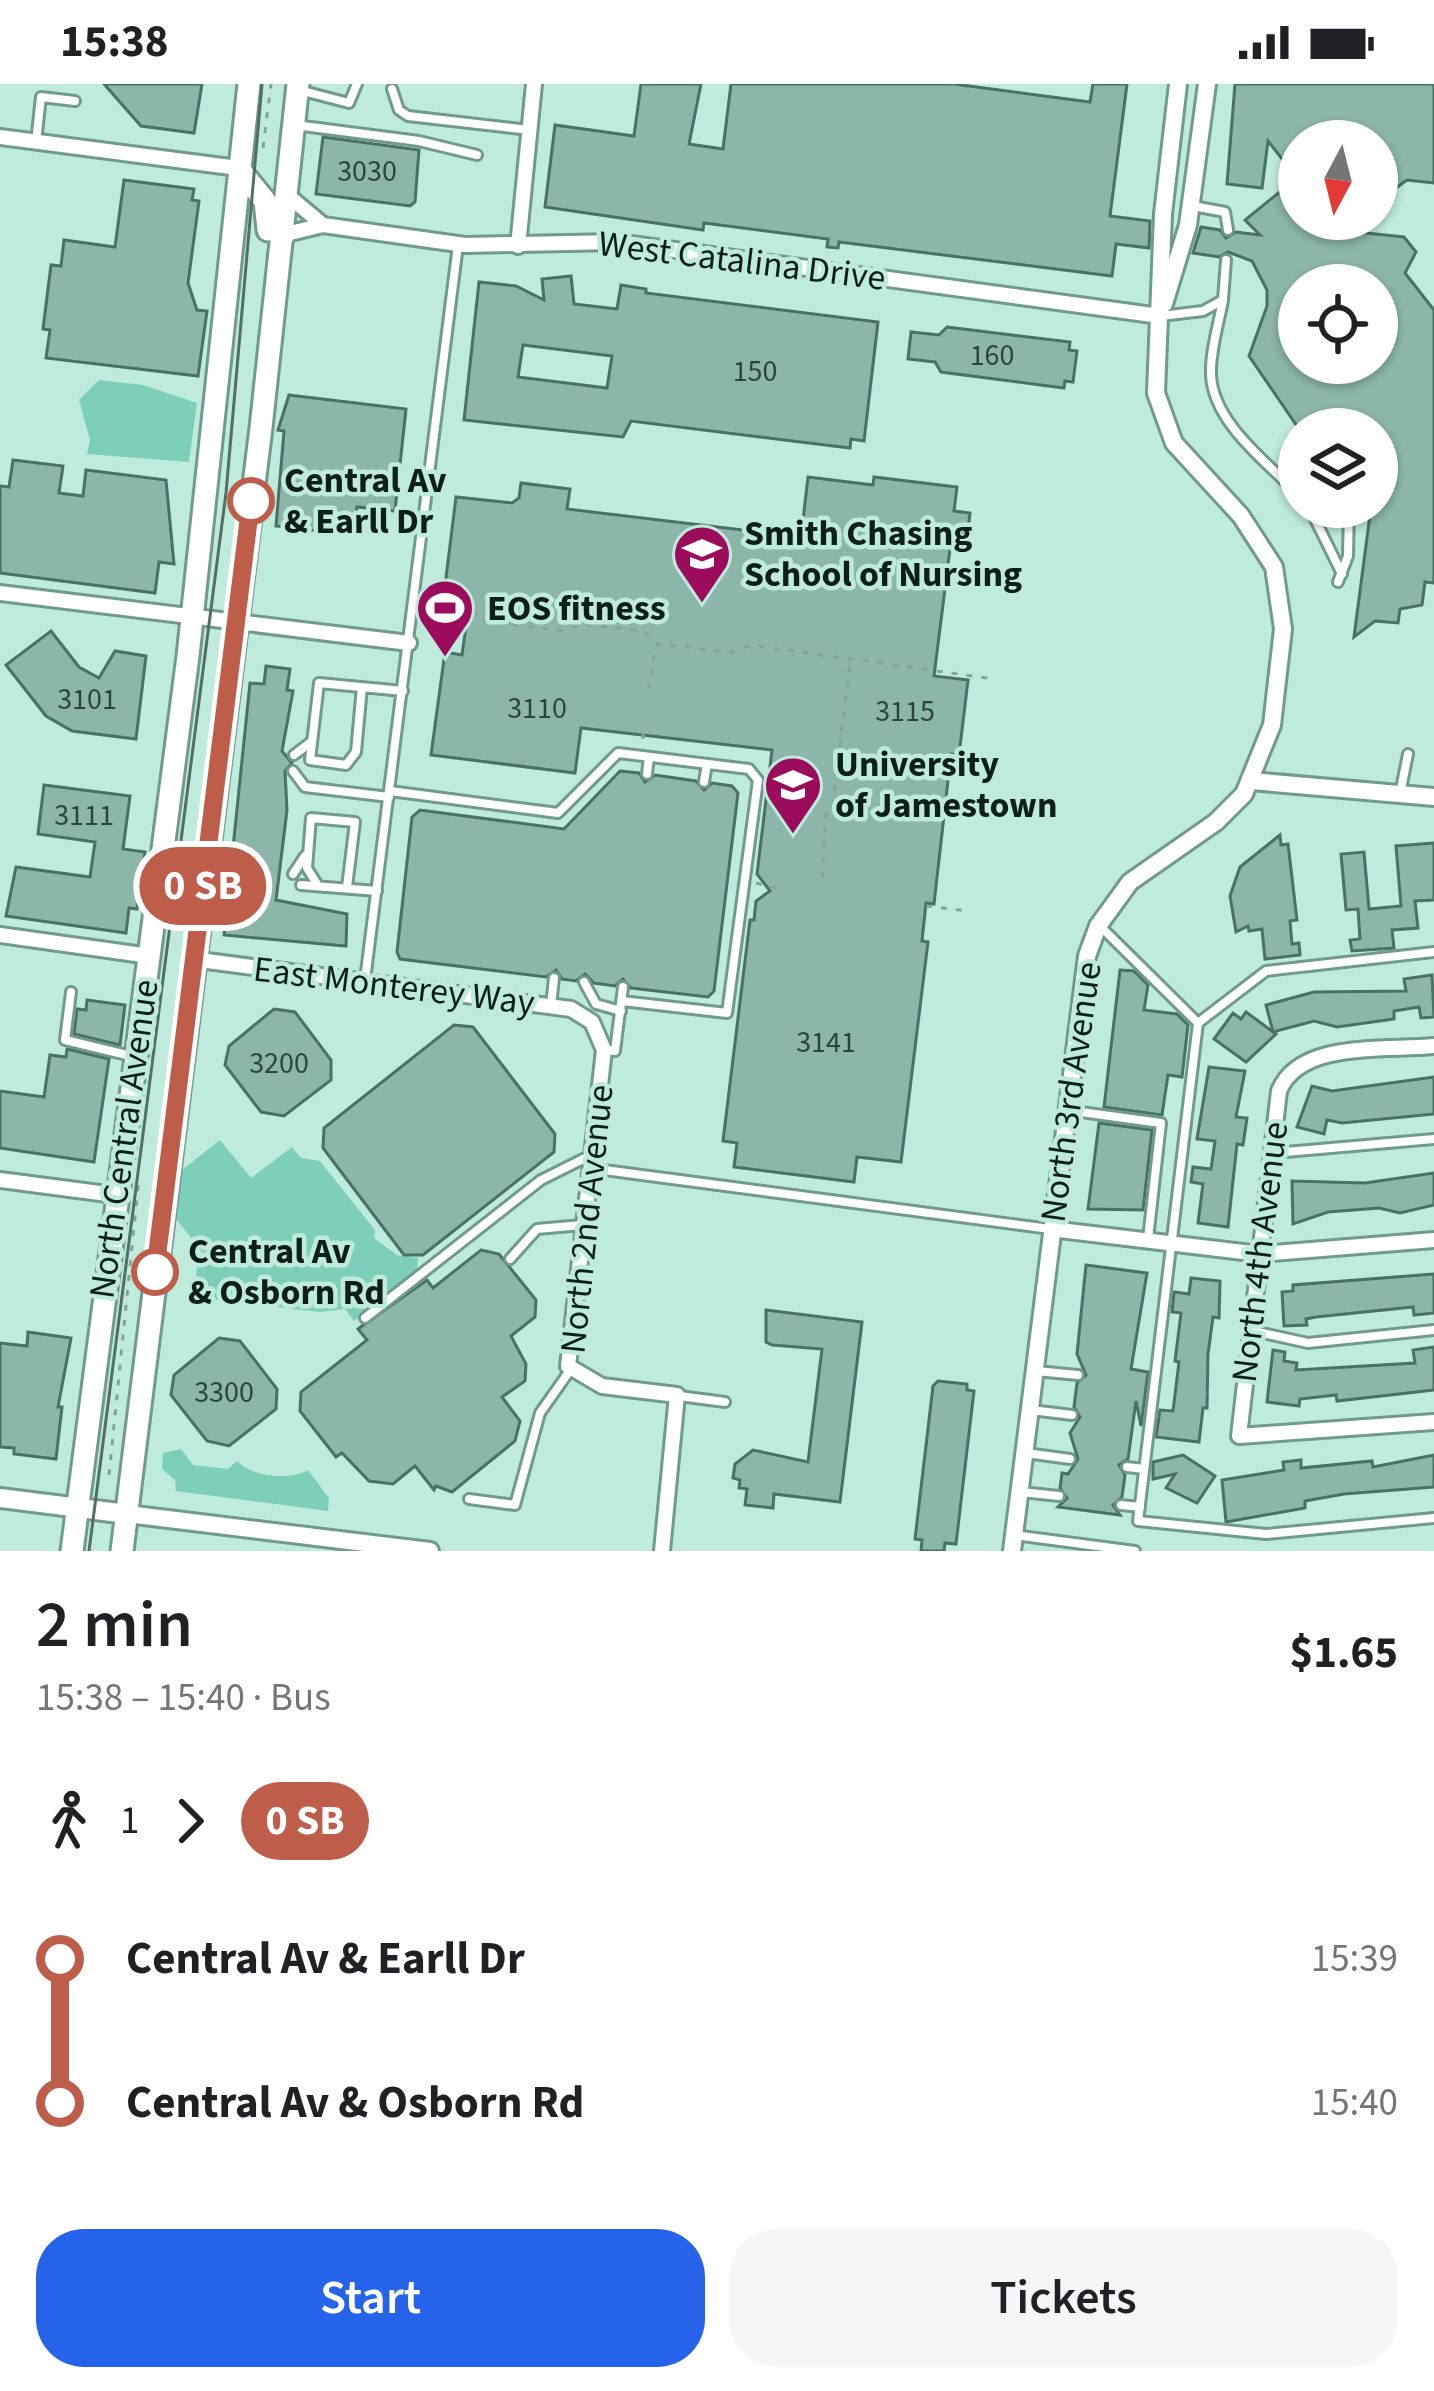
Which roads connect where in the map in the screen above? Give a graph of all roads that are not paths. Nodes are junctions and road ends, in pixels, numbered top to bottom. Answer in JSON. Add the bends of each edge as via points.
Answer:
{"nodes":[{"id":1,"x":248,"y":84,"type":"edge"},
{"id":2,"x":356,"y":84,"type":"edge"},
{"id":3,"x":534,"y":84,"type":"edge"},
{"id":4,"x":1176,"y":84,"type":"edge"},
{"id":5,"x":1207,"y":86,"type":"edge"},
{"id":6,"x":308,"y":88,"type":"edge"},
{"id":7,"x":392,"y":89,"type":"dead end"},
{"id":8,"x":75,"y":101,"type":"dead end"},
{"id":9,"x":293,"y":125,"type":"junction"},
{"id":10,"x":529,"y":130,"type":"junction"},
{"id":11,"x":0,"y":137,"type":"edge"},
{"id":12,"x":36,"y":142,"type":"junction"},
{"id":13,"x":477,"y":155,"type":"dead end"},
{"id":14,"x":238,"y":168,"type":"junction"},
{"id":15,"x":284,"y":190,"type":"junction"},
{"id":16,"x":1190,"y":205,"type":"junction"},
{"id":17,"x":323,"y":225,"type":"junction"},
{"id":18,"x":1228,"y":230,"type":"dead end"},
{"id":19,"x":458,"y":243,"type":"junction"},
{"id":20,"x":518,"y":246,"type":"junction"},
{"id":21,"x":276,"y":253,"type":"junction"},
{"id":22,"x":1226,"y":260,"type":"dead end"},
{"id":23,"x":1223,"y":300,"type":"junction"},
{"id":24,"x":272,"y":307,"type":"junction"},
{"id":25,"x":1160,"y":316,"type":"junction"},
{"id":26,"x":1278,"y":473,"type":"edge"},
{"id":27,"x":1318,"y":528,"type":"edge"},
{"id":28,"x":1346,"y":528,"type":"edge"},
{"id":29,"x":0,"y":593,"type":"edge"},
{"id":30,"x":192,"y":617,"type":"junction"},
{"id":31,"x":236,"y":622,"type":"junction"},
{"id":32,"x":410,"y":643,"type":"junction"},
{"id":33,"x":362,"y":687,"type":"junction"},
{"id":34,"x":403,"y":691,"type":"junction"},
{"id":35,"x":312,"y":741,"type":"junction"},
{"id":36,"x":1408,"y":754,"type":"dead end"},
{"id":37,"x":295,"y":755,"type":"dead end"},
{"id":38,"x":650,"y":757,"type":"junction"},
{"id":39,"x":707,"y":764,"type":"junction"},
{"id":40,"x":293,"y":772,"type":"dead end"},
{"id":41,"x":647,"y":774,"type":"dead end"},
{"id":42,"x":1252,"y":781,"type":"junction"},
{"id":43,"x":704,"y":782,"type":"dead end"},
{"id":44,"x":390,"y":794,"type":"junction"},
{"id":45,"x":1434,"y":797,"type":"edge"},
{"id":46,"x":1400,"y":798,"type":"junction"},
{"id":47,"x":307,"y":856,"type":"junction"},
{"id":48,"x":293,"y":874,"type":"dead end"},
{"id":49,"x":317,"y":884,"type":"junction"},
{"id":50,"x":302,"y":885,"type":"dead end"},
{"id":51,"x":347,"y":887,"type":"junction"},
{"id":52,"x":377,"y":891,"type":"junction"},
{"id":53,"x":1098,"y":926,"type":"junction"},
{"id":54,"x":0,"y":935,"type":"edge"},
{"id":55,"x":1434,"y":952,"type":"edge"},
{"id":56,"x":150,"y":956,"type":"junction"},
{"id":57,"x":193,"y":959,"type":"junction"},
{"id":58,"x":554,"y":978,"type":"dead end"},
{"id":59,"x":365,"y":981,"type":"junction"},
{"id":60,"x":584,"y":982,"type":"dead end"},
{"id":61,"x":623,"y":987,"type":"dead end"},
{"id":62,"x":657,"y":991,"type":"dead end"},
{"id":63,"x":71,"y":992,"type":"dead end"},
{"id":64,"x":656,"y":1005,"type":"junction"},
{"id":65,"x":551,"y":1006,"type":"junction"},
{"id":66,"x":621,"y":1006,"type":"junction"},
{"id":67,"x":592,"y":1022,"type":"joint"},
{"id":68,"x":1198,"y":1023,"type":"junction"},
{"id":69,"x":1434,"y":1046,"type":"edge"},
{"id":70,"x":604,"y":1050,"type":"junction"},
{"id":71,"x":137,"y":1061,"type":"junction"},
{"id":72,"x":1066,"y":1110,"type":"junction"},
{"id":73,"x":1434,"y":1139,"type":"edge"},
{"id":74,"x":1272,"y":1153,"type":"junction"},
{"id":75,"x":590,"y":1162,"type":"junction"},
{"id":76,"x":0,"y":1180,"type":"edge"},
{"id":77,"x":116,"y":1195,"type":"junction"},
{"id":78,"x":582,"y":1225,"type":"junction"},
{"id":79,"x":1051,"y":1229,"type":"junction"},
{"id":80,"x":1148,"y":1240,"type":"junction"},
{"id":81,"x":1434,"y":1240,"type":"edge"},
{"id":82,"x":1172,"y":1243,"type":"junction"},
{"id":83,"x":1260,"y":1254,"type":"junction"},
{"id":84,"x":510,"y":1259,"type":"dead end"},
{"id":85,"x":365,"y":1318,"type":"dead end"},
{"id":86,"x":1434,"y":1330,"type":"edge"},
{"id":87,"x":1251,"y":1331,"type":"junction"},
{"id":88,"x":571,"y":1369,"type":"junction"},
{"id":89,"x":1034,"y":1370,"type":"junction"},
{"id":90,"x":1078,"y":1376,"type":"dead end"},
{"id":91,"x":676,"y":1396,"type":"junction"},
{"id":92,"x":725,"y":1402,"type":"dead end"},
{"id":93,"x":1030,"y":1410,"type":"junction"},
{"id":94,"x":1072,"y":1415,"type":"dead end"},
{"id":95,"x":1434,"y":1422,"type":"edge"},
{"id":96,"x":1024,"y":1453,"type":"junction"},
{"id":97,"x":1070,"y":1459,"type":"dead end"},
{"id":98,"x":1126,"y":1467,"type":"dead end"},
{"id":99,"x":1144,"y":1469,"type":"junction"},
{"id":100,"x":1019,"y":1492,"type":"junction"},
{"id":101,"x":1059,"y":1496,"type":"dead end"},
{"id":102,"x":0,"y":1498,"type":"edge"},
{"id":103,"x":469,"y":1499,"type":"dead end"},
{"id":104,"x":1121,"y":1505,"type":"dead end"},
{"id":105,"x":77,"y":1508,"type":"junction"},
{"id":106,"x":1140,"y":1508,"type":"junction"},
{"id":107,"x":127,"y":1514,"type":"junction"},
{"id":108,"x":1434,"y":1518,"type":"edge"},
{"id":109,"x":1013,"y":1543,"type":"edge"},
{"id":110,"x":72,"y":1551,"type":"edge"},
{"id":111,"x":122,"y":1551,"type":"edge"},
{"id":112,"x":430,"y":1551,"type":"edge"},
{"id":113,"x":662,"y":1551,"type":"edge"},
{"id":114,"x":1136,"y":1551,"type":"edge"}],
"edges":[{"from":1,"to":14,"type":"main road","name":"North Central Avenue"},
{"from":2,"to":6,"type":"lane","via":[[349,103]]},
{"from":3,"to":10,"type":"street"},
{"from":4,"to":5,"type":"street"},
{"from":4,"to":25,"type":"street","name":"North 3rd Avenue"},
{"from":5,"to":16,"type":"street","name":"North 3rd Avenue"},
{"from":6,"to":9,"type":"main road","name":"North Central Avenue"},
{"from":7,"to":10,"type":"lane","via":[[408,116]]},
{"from":8,"to":12,"type":"lane","via":[[41,97]]},
{"from":9,"to":13,"type":"lane"},
{"from":9,"to":15,"type":"main road","name":"North Central Avenue"},
{"from":10,"to":20,"type":"street"},
{"from":11,"to":12,"type":"street"},
{"from":12,"to":14,"type":"street"},
{"from":14,"to":24,"type":"main road","via":[[270,214],[262,283]]},
{"from":14,"to":30,"type":"main road","name":"North Central Avenue"},
{"from":15,"to":17,"type":"street"},
{"from":15,"to":21,"type":"main road","name":"North Central Avenue"},
{"from":16,"to":18,"type":"lane","via":[[1225,212]]},
{"from":16,"to":25,"type":"street","name":"North 3rd Avenue"},
{"from":17,"to":19,"type":"street","name":"West Catalina Drive"},
{"from":17,"to":21,"type":"street","via":[[290,233]]},
{"from":19,"to":20,"type":"street","name":"West Catalina Drive"},
{"from":19,"to":32,"type":"lane"},
{"from":20,"to":25,"type":"street","name":"West Catalina Drive","via":[[616,242]]},
{"from":21,"to":24,"type":"main road","name":"North Central Avenue"},
{"from":22,"to":23,"type":"lane"},
{"from":23,"to":25,"type":"lane"},
{"from":23,"to":26,"type":"lane","via":[[1210,371],[1217,401]]},
{"from":24,"to":31,"type":"main road","name":"North Central Avenue"},
{"from":25,"to":42,"type":"street","name":"North 3rd Avenue","via":[[1162,419],[1194,471],[1241,515],[1280,583],[1272,725]]},
{"from":27,"to":28,"type":"lane","via":[[1340,578]]},
{"from":29,"to":30,"type":"street"},
{"from":30,"to":31,"type":"street"},
{"from":30,"to":56,"type":"main road","name":"North Central Avenue"},
{"from":31,"to":32,"type":"street"},
{"from":31,"to":57,"type":"main road","name":"North Central Avenue"},
{"from":32,"to":34,"type":"lane"},
{"from":33,"to":34,"type":"lane"},
{"from":33,"to":35,"type":"lane","via":[[319,683]]},
{"from":33,"to":35,"type":"lane","via":[[356,752],[346,765],[310,760]]},
{"from":34,"to":44,"type":"lane"},
{"from":35,"to":37,"type":"lane"},
{"from":36,"to":46,"type":"lane"},
{"from":38,"to":39,"type":"lane"},
{"from":38,"to":41,"type":"lane"},
{"from":38,"to":44,"type":"lane","via":[[618,753],[558,813]]},
{"from":39,"to":43,"type":"lane"},
{"from":39,"to":64,"type":"lane","via":[[748,769],[758,780],[727,1013]]},
{"from":40,"to":44,"type":"lane","via":[[305,787]]},
{"from":42,"to":46,"type":"street"},
{"from":42,"to":53,"type":"street","name":"North 3rd Avenue","via":[[1216,822],[1130,882]]},
{"from":44,"to":52,"type":"lane"},
{"from":45,"to":46,"type":"street"},
{"from":47,"to":48,"type":"lane"},
{"from":47,"to":49,"type":"lane"},
{"from":47,"to":51,"type":"lane","via":[[311,818],[355,823]]},
{"from":49,"to":50,"type":"lane"},
{"from":49,"to":51,"type":"lane"},
{"from":51,"to":52,"type":"lane"},
{"from":52,"to":59,"type":"lane"},
{"from":53,"to":68,"type":"lane"},
{"from":53,"to":72,"type":"street","name":"North 3rd Avenue"},
{"from":54,"to":56,"type":"street"},
{"from":55,"to":68,"type":"lane","via":[[1266,971]]},
{"from":56,"to":71,"type":"main road","name":"North Central Avenue"},
{"from":57,"to":59,"type":"street","name":"East Monterey Way"},
{"from":57,"to":107,"type":"main road","name":"North Central Avenue"},
{"from":58,"to":65,"type":"lane"},
{"from":59,"to":65,"type":"street","name":"East Monterey Way"},
{"from":60,"to":66,"type":"lane","via":[[596,1004]]},
{"from":61,"to":66,"type":"lane"},
{"from":62,"to":64,"type":"lane"},
{"from":63,"to":71,"type":"lane","via":[[65,1040]]},
{"from":64,"to":66,"type":"lane"},
{"from":65,"to":67,"type":"street","name":"East Monterey Way"},
{"from":66,"to":70,"type":"lane","via":[[615,1051]]},
{"from":67,"to":70,"type":"street","name":"North 2nd Avenue"},
{"from":68,"to":82,"type":"lane"},
{"from":69,"to":74,"type":"street","name":"North 4th Avenue","via":[[1309,1059],[1288,1070]]},
{"from":70,"to":75,"type":"street","name":"North 2nd Avenue"},
{"from":71,"to":77,"type":"main road","name":"North Central Avenue"},
{"from":72,"to":79,"type":"street","name":"North 3rd Avenue"},
{"from":72,"to":80,"type":"lane","via":[[1161,1123]]},
{"from":73,"to":74,"type":"lane"},
{"from":74,"to":83,"type":"street","name":"North 4th Avenue"},
{"from":75,"to":78,"type":"street","name":"North 2nd Avenue"},
{"from":75,"to":79,"type":"lane"},
{"from":75,"to":85,"type":"lane","via":[[541,1180]]},
{"from":76,"to":77,"type":"street"},
{"from":77,"to":105,"type":"main road","name":"North Central Avenue"},
{"from":78,"to":84,"type":"lane","via":[[537,1229]]},
{"from":78,"to":88,"type":"street","name":"North 2nd Avenue"},
{"from":79,"to":80,"type":"street"},
{"from":79,"to":89,"type":"street","name":"North 3rd Avenue"},
{"from":80,"to":82,"type":"street"},
{"from":81,"to":83,"type":"street"},
{"from":82,"to":83,"type":"street"},
{"from":82,"to":99,"type":"lane"},
{"from":83,"to":87,"type":"street","name":"North 4th Avenue"},
{"from":86,"to":87,"type":"lane","via":[[1308,1343]]},
{"from":87,"to":95,"type":"street","name":"North 4th Avenue","via":[[1239,1436]]},
{"from":88,"to":91,"type":"street","name":"North 2nd Avenue","via":[[602,1385]]},
{"from":88,"to":103,"type":"lane","via":[[540,1413],[515,1505]]},
{"from":89,"to":90,"type":"lane"},
{"from":89,"to":93,"type":"street","name":"North 3rd Avenue"},
{"from":91,"to":92,"type":"lane"},
{"from":91,"to":113,"type":"street"},
{"from":93,"to":94,"type":"lane"},
{"from":93,"to":96,"type":"street","name":"North 3rd Avenue"},
{"from":96,"to":97,"type":"lane"},
{"from":96,"to":100,"type":"street","name":"North 3rd Avenue"},
{"from":98,"to":99,"type":"lane"},
{"from":99,"to":106,"type":"lane"},
{"from":100,"to":101,"type":"lane"},
{"from":100,"to":109,"type":"street","name":"North 3rd Avenue"},
{"from":102,"to":105,"type":"main road"},
{"from":104,"to":106,"type":"lane"},
{"from":105,"to":107,"type":"main road"},
{"from":105,"to":110,"type":"main road","name":"North Central Avenue"},
{"from":106,"to":108,"type":"lane","via":[[1138,1521],[1266,1534]]},
{"from":107,"to":111,"type":"main road","name":"North Central Avenue"},
{"from":107,"to":112,"type":"street"},
{"from":109,"to":114,"type":"lane"}]}
